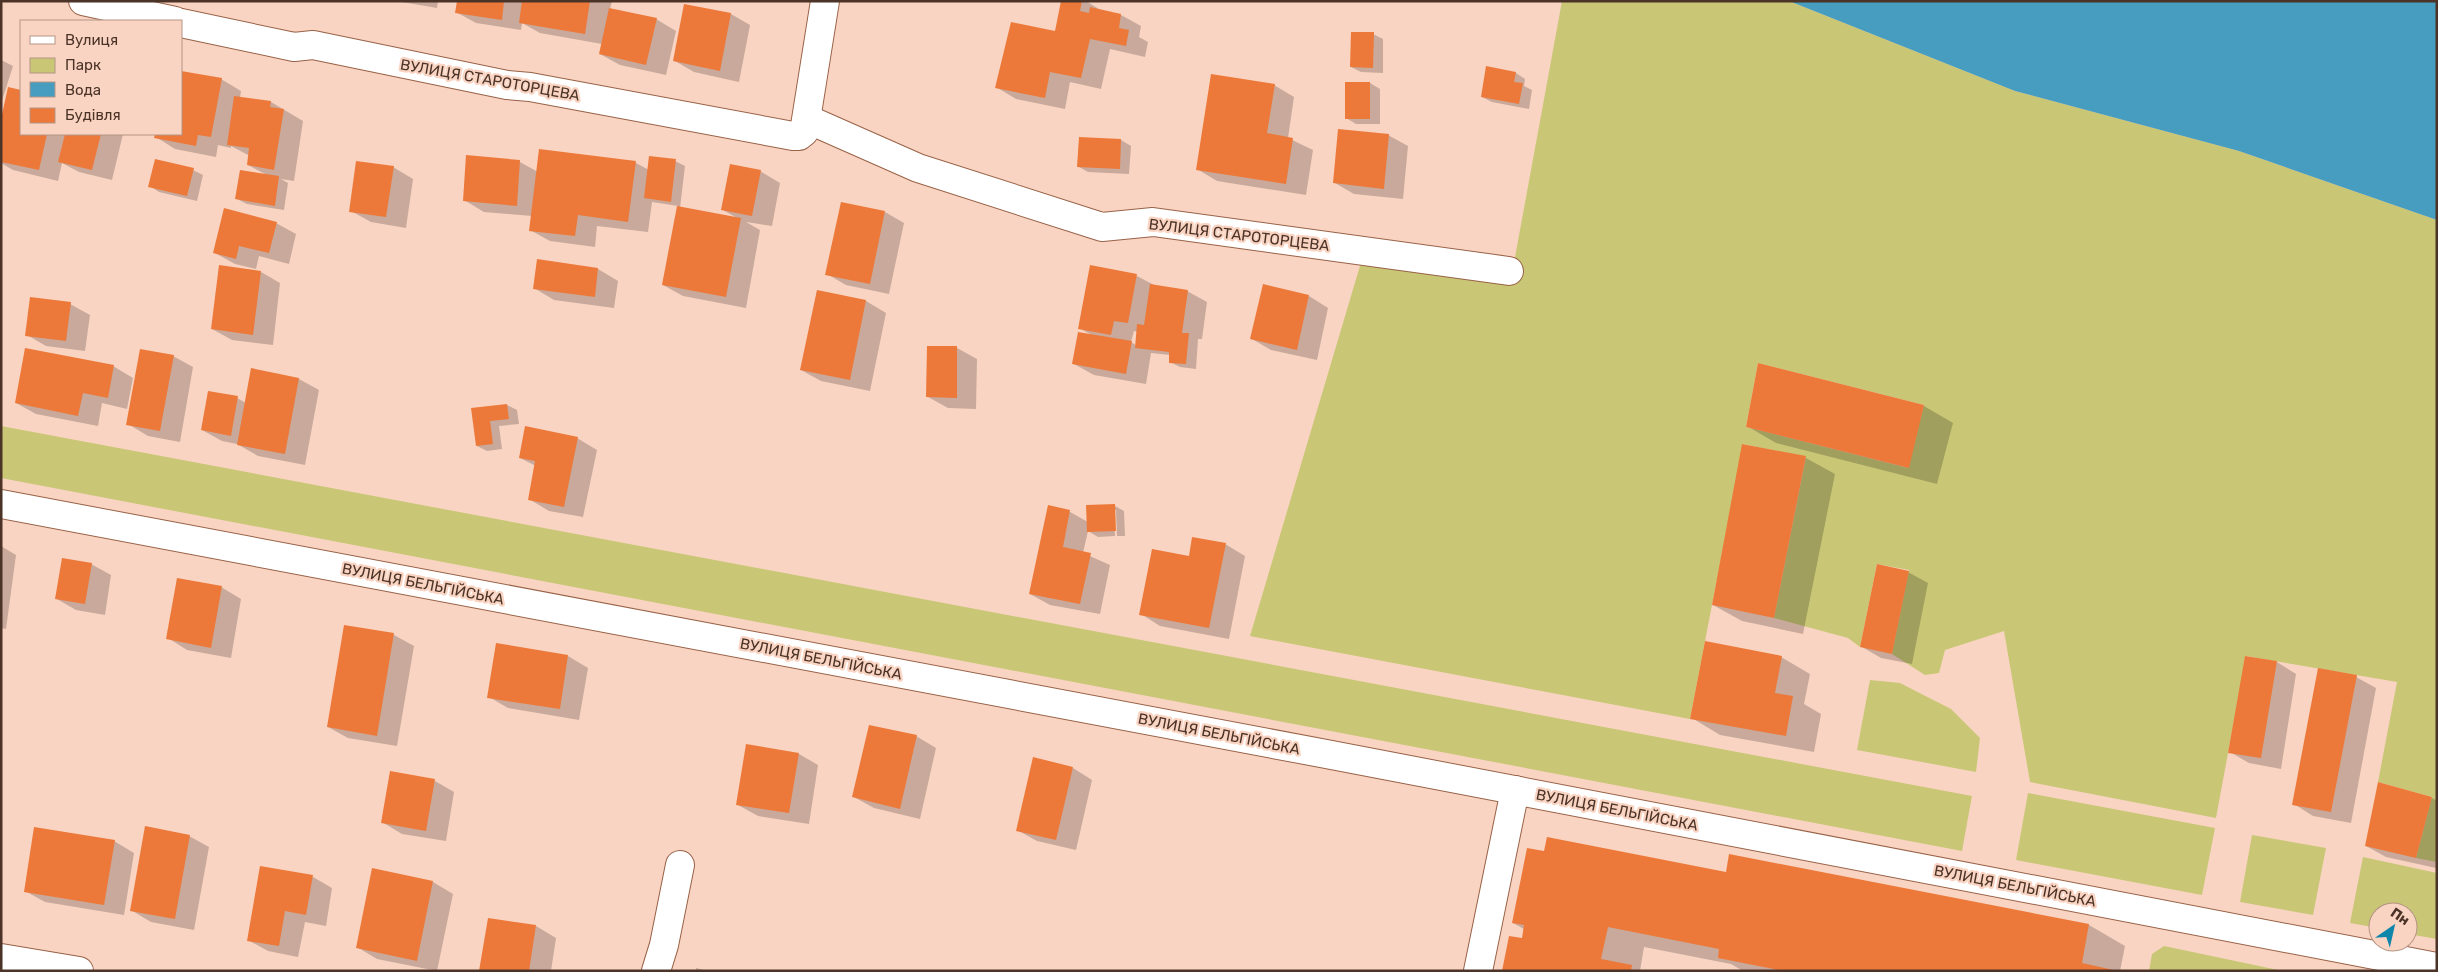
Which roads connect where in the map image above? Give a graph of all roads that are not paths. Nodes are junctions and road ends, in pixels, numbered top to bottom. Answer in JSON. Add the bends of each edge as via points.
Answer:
{"nodes":[{"id":1,"x":83,"y":1,"type":"edge"},
{"id":2,"x":825,"y":1,"type":"edge"},
{"id":3,"x":170,"y":20,"type":"edge"},
{"id":4,"x":182,"y":23,"type":"edge"},
{"id":5,"x":803,"y":127,"type":"junction"},
{"id":6,"x":1509,"y":271,"type":"dead end"},
{"id":7,"x":1,"y":504,"type":"edge"},
{"id":8,"x":1515,"y":790,"type":"junction"},
{"id":9,"x":680,"y":865,"type":"dead end"},
{"id":10,"x":1,"y":958,"type":"edge"},
{"id":11,"x":2437,"y":967,"type":"edge"},
{"id":12,"x":79,"y":971,"type":"edge"},
{"id":13,"x":656,"y":971,"type":"edge"},
{"id":14,"x":1478,"y":971,"type":"edge"}],
"edges":[{"from":1,"to":3,"type":"street"},
{"from":2,"to":5,"type":"street"},
{"from":4,"to":5,"type":"street","name":"ВУЛИЦЯ СТАРОТОРЦЕВА","via":[[294,47],[313,45],[507,85]]},
{"from":5,"to":6,"type":"street","name":"ВУЛИЦЯ СТАРОТОРЦЕВА","via":[[1102,227],[1153,222]]},
{"from":7,"to":8,"type":"street","name":"ВУЛИЦЯ БЕЛЬГІЙСЬКА"},
{"from":8,"to":11,"type":"street","name":"ВУЛИЦЯ БЕЛЬГІЙСЬКА"},
{"from":8,"to":14,"type":"street"},
{"from":9,"to":13,"type":"street"},
{"from":10,"to":12,"type":"street"}]}
